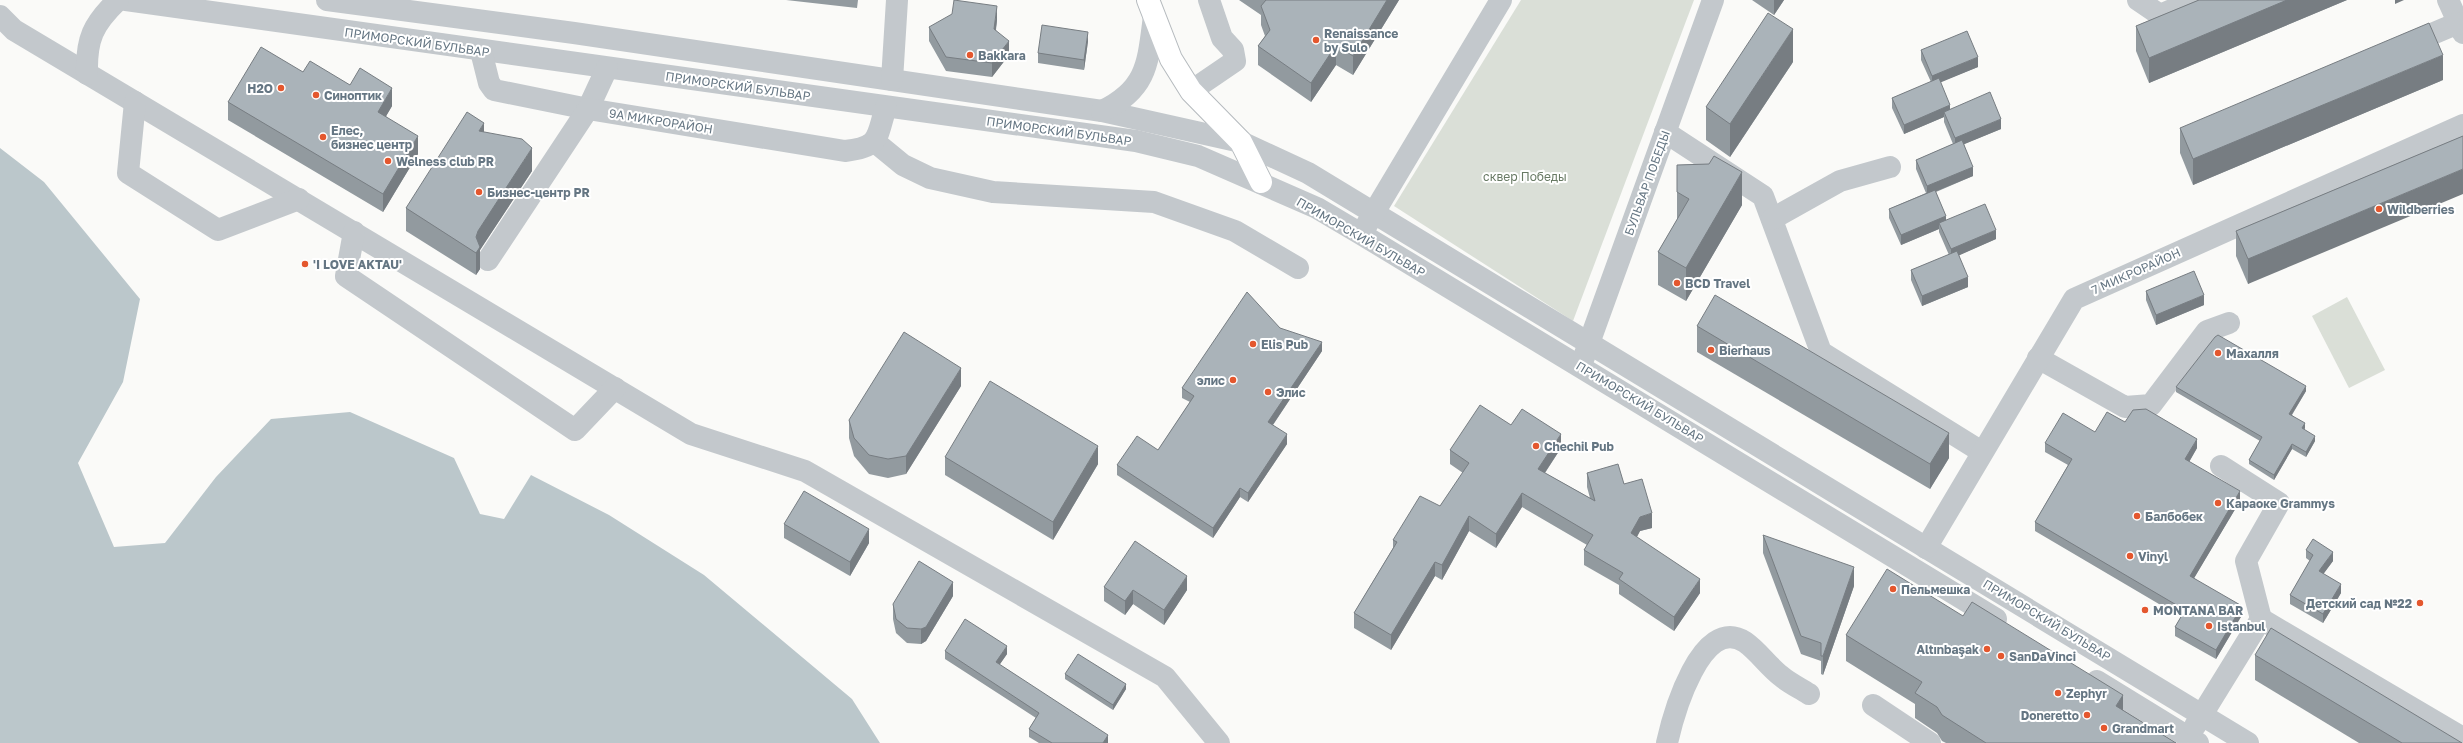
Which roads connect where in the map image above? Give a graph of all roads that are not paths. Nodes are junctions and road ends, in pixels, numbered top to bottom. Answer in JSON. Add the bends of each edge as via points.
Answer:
{"nodes":[{"id":1,"x":118,"y":0,"type":"edge"},
{"id":2,"x":126,"y":0,"type":"edge"},
{"id":3,"x":327,"y":0,"type":"edge"},
{"id":4,"x":897,"y":0,"type":"edge"},
{"id":5,"x":1209,"y":0,"type":"edge"},
{"id":6,"x":1501,"y":0,"type":"edge"},
{"id":7,"x":1712,"y":0,"type":"edge"},
{"id":8,"x":2138,"y":0,"type":"edge"},
{"id":9,"x":2194,"y":0,"type":"edge"},
{"id":10,"x":2448,"y":0,"type":"edge"},
{"id":11,"x":1151,"y":8,"type":"edge"},
{"id":12,"x":0,"y":16,"type":"edge"},
{"id":13,"x":2461,"y":28,"type":"edge"},
{"id":14,"x":481,"y":51,"type":"junction"},
{"id":15,"x":2386,"y":54,"type":"edge"},
{"id":16,"x":607,"y":68,"type":"junction"},
{"id":17,"x":88,"y":74,"type":"junction"},
{"id":18,"x":892,"y":80,"type":"junction"},
{"id":19,"x":1191,"y":91,"type":"junction"},
{"id":20,"x":135,"y":102,"type":"junction"},
{"id":21,"x":886,"y":107,"type":"junction"},
{"id":22,"x":588,"y":109,"type":"junction"},
{"id":23,"x":1102,"y":111,"type":"junction"},
{"id":24,"x":2463,"y":125,"type":"edge"},
{"id":25,"x":1665,"y":132,"type":"junction"},
{"id":26,"x":875,"y":142,"type":"junction"},
{"id":27,"x":1240,"y":142,"type":"junction"},
{"id":28,"x":1890,"y":167,"type":"dead end"},
{"id":29,"x":1261,"y":182,"type":"junction"},
{"id":30,"x":299,"y":199,"type":"junction"},
{"id":31,"x":1374,"y":214,"type":"junction"},
{"id":32,"x":1772,"y":219,"type":"junction"},
{"id":33,"x":354,"y":232,"type":"junction"},
{"id":34,"x":1361,"y":234,"type":"junction"},
{"id":35,"x":488,"y":260,"type":"dead end"},
{"id":36,"x":1298,"y":268,"type":"dead end"},
{"id":37,"x":2229,"y":323,"type":"dead end"},
{"id":38,"x":1589,"y":344,"type":"junction"},
{"id":39,"x":2038,"y":358,"type":"junction"},
{"id":40,"x":1581,"y":366,"type":"junction"},
{"id":41,"x":615,"y":388,"type":"junction"},
{"id":42,"x":1982,"y":452,"type":"junction"},
{"id":43,"x":2221,"y":466,"type":"dead end"},
{"id":44,"x":1926,"y":548,"type":"junction"},
{"id":45,"x":2261,"y":619,"type":"junction"},
{"id":46,"x":2013,"y":629,"type":"edge"},
{"id":47,"x":2080,"y":671,"type":"edge"},
{"id":48,"x":1809,"y":694,"type":"dead end"},
{"id":49,"x":1873,"y":705,"type":"dead end"},
{"id":50,"x":2202,"y":714,"type":"junction"},
{"id":51,"x":2463,"y":738,"type":"edge"},
{"id":52,"x":2193,"y":740,"type":"edge"},
{"id":53,"x":1219,"y":743,"type":"edge"},
{"id":54,"x":1667,"y":743,"type":"edge"},
{"id":55,"x":1930,"y":743,"type":"edge"},
{"id":56,"x":2248,"y":743,"type":"edge"}],
"edges":[{"from":1,"to":17,"type":"street","via":[[101,16],[93,28],[86,50]]},
{"from":2,"to":14,"type":"street","name":"ПРИМОРСКИЙ БУЛЬВАР"},
{"from":3,"to":18,"type":"street","name":"ПРИМОРСКИЙ БУЛЬВАР"},
{"from":4,"to":18,"type":"street"},
{"from":5,"to":19,"type":"street","via":[[1222,38],[1233,50],[1235,61]]},
{"from":6,"to":31,"type":"street"},
{"from":7,"to":25,"type":"street","name":"БУЛЬВАР ПОБЕДЫ"},
{"from":8,"to":9,"type":"street","via":[[2160,15]]},
{"from":10,"to":13,"type":"street"},
{"from":11,"to":19,"type":"main road","via":[[1171,59]]},
{"from":11,"to":23,"type":"street","via":[[1149,53],[1139,83],[1122,102]]},
{"from":12,"to":17,"type":"street","via":[[14,30]]},
{"from":13,"to":15,"type":"street"},
{"from":14,"to":16,"type":"street","name":"ПРИМОРСКИЙ БУЛЬВАР"},
{"from":14,"to":22,"type":"street","name":"9А МИКРОРАЙОН","via":[[489,83],[494,90]]},
{"from":16,"to":21,"type":"street","name":"ПРИМОРСКИЙ БУЛЬВАР"},
{"from":16,"to":22,"type":"street"},
{"from":17,"to":20,"type":"street"},
{"from":18,"to":23,"type":"street","name":"ПРИМОРСКИЙ БУЛЬВАР"},
{"from":19,"to":27,"type":"main road"},
{"from":20,"to":30,"type":"street"},
{"from":20,"to":30,"type":"street","via":[[128,173],[218,230]]},
{"from":21,"to":26,"type":"street"},
{"from":21,"to":29,"type":"street","name":"ПРИМОРСКИЙ БУЛЬВАР","via":[[1136,141],[1198,156]]},
{"from":22,"to":26,"type":"street","name":"9А МИКРОРАЙОН","via":[[845,151],[864,149]]},
{"from":22,"to":35,"type":"street"},
{"from":23,"to":27,"type":"street","name":"ПРИМОРСКИЙ БУЛЬВАР"},
{"from":24,"to":39,"type":"street","name":"7 МИКРОРАЙОН","via":[[2074,299]]},
{"from":25,"to":32,"type":"street","via":[[1763,196]]},
{"from":25,"to":38,"type":"street","name":"БУЛЬВАР ПОБЕДЫ"},
{"from":26,"to":36,"type":"street","via":[[903,165],[930,178],[993,192],[1154,202],[1235,231]]},
{"from":27,"to":29,"type":"main road"},
{"from":27,"to":31,"type":"street","name":"ПРИМОРСКИЙ БУЛЬВАР","via":[[1308,173]]},
{"from":28,"to":32,"type":"street","via":[[1840,180]]},
{"from":29,"to":34,"type":"street","name":"ПРИМОРСКИЙ БУЛЬВАР","via":[[1317,208]]},
{"from":30,"to":33,"type":"street"},
{"from":31,"to":34,"type":"street"},
{"from":31,"to":38,"type":"street","name":"ПРИМОРСКИЙ БУЛЬВАР"},
{"from":32,"to":42,"type":"street","via":[[1821,352]]},
{"from":33,"to":41,"type":"street"},
{"from":33,"to":41,"type":"street","via":[[346,276],[575,430]]},
{"from":34,"to":40,"type":"street","name":"ПРИМОРСКИЙ БУЛЬВАР"},
{"from":37,"to":39,"type":"street","via":[[2207,331],[2151,405],[2125,407]]},
{"from":38,"to":40,"type":"street","name":"БУЛЬВАР ПОБЕДЫ"},
{"from":38,"to":44,"type":"street","name":"ПРИМОРСКИЙ БУЛЬВАР"},
{"from":39,"to":42,"type":"street","name":"7 МИКРОРАЙОН"},
{"from":40,"to":46,"type":"street","name":"ПРИМОРСКИЙ БУЛЬВАР"},
{"from":41,"to":53,"type":"street","via":[[691,434],[805,471],[1165,678]]},
{"from":42,"to":44,"type":"street","name":"7 МИКРОРАЙОН"},
{"from":43,"to":45,"type":"street","via":[[2279,503],[2246,561]]},
{"from":44,"to":50,"type":"street","name":"ПРИМОРСКИЙ БУЛЬВАР"},
{"from":45,"to":50,"type":"street"},
{"from":45,"to":51,"type":"street"},
{"from":47,"to":52,"type":"street"},
{"from":48,"to":54,"type":"street","via":[[1781,676],[1744,641],[1718,640],[1708,648],[1689,676],[1680,696]]},
{"from":49,"to":55,"type":"street"},
{"from":50,"to":52,"type":"street"},
{"from":50,"to":56,"type":"street","name":"ПРИМОРСКИЙ БУЛЬВАР"}]}
